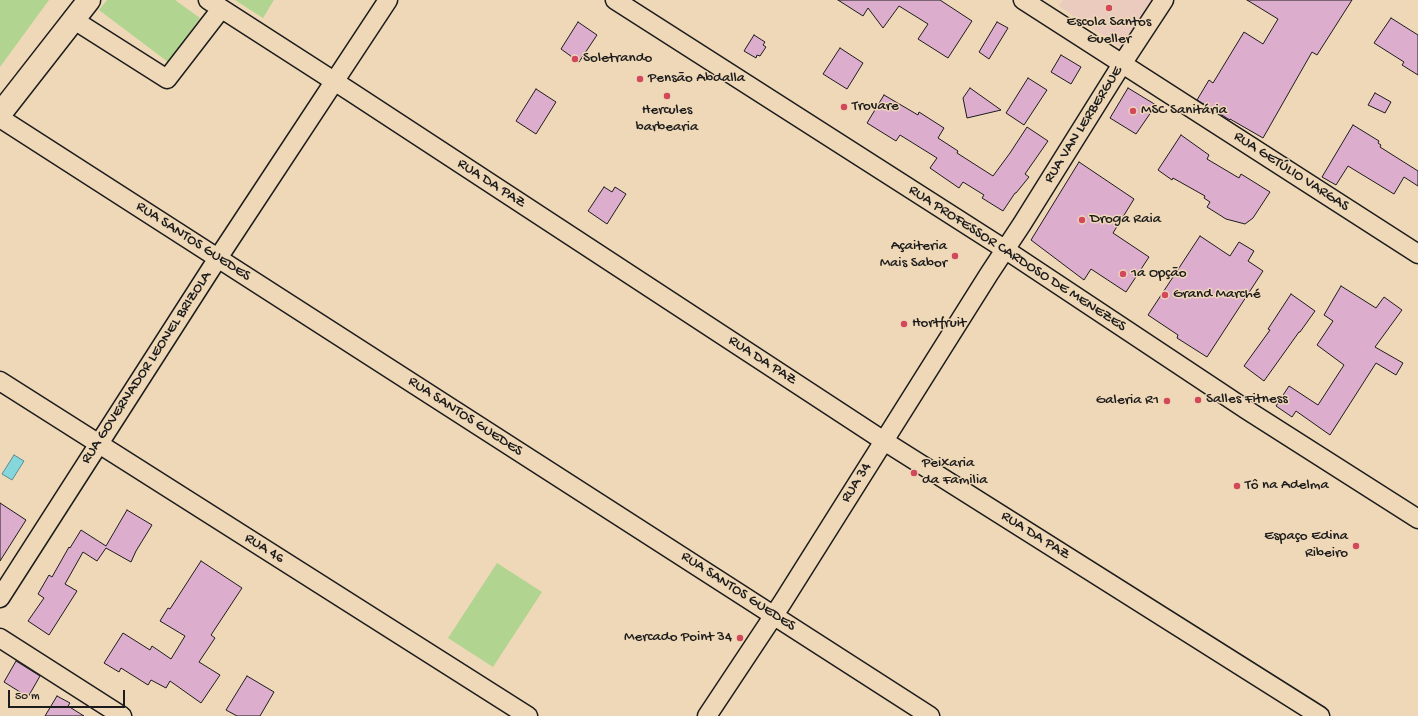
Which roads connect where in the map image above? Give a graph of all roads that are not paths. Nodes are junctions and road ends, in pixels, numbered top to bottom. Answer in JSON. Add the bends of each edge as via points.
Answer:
{"nodes":[{"id":1,"x":89,"y":0,"type":"edge"},
{"id":2,"x":388,"y":0,"type":"edge"},
{"id":3,"x":614,"y":0,"type":"edge"},
{"id":4,"x":1023,"y":0,"type":"edge"},
{"id":5,"x":1164,"y":0,"type":"edge"},
{"id":6,"x":214,"y":4,"type":"edge"},
{"id":7,"x":74,"y":20,"type":"junction"},
{"id":8,"x":1122,"y":64,"type":"junction"},
{"id":9,"x":335,"y":82,"type":"junction"},
{"id":10,"x":0,"y":114,"type":"edge"},
{"id":11,"x":0,"y":118,"type":"edge"},
{"id":12,"x":1006,"y":250,"type":"junction"},
{"id":13,"x":1418,"y":254,"type":"edge"},
{"id":14,"x":218,"y":258,"type":"junction"},
{"id":15,"x":0,"y":381,"type":"edge"},
{"id":16,"x":884,"y":441,"type":"junction"},
{"id":17,"x":98,"y":444,"type":"junction"},
{"id":18,"x":1418,"y":519,"type":"edge"},
{"id":19,"x":0,"y":598,"type":"edge"},
{"id":20,"x":774,"y":615,"type":"junction"},
{"id":21,"x":0,"y":638,"type":"edge"},
{"id":22,"x":122,"y":716,"type":"edge"},
{"id":23,"x":528,"y":716,"type":"edge"},
{"id":24,"x":707,"y":716,"type":"edge"},
{"id":25,"x":930,"y":716,"type":"edge"},
{"id":26,"x":1320,"y":716,"type":"edge"}],
"edges":[{"from":1,"to":7,"type":"main road"},
{"from":2,"to":9,"type":"street","name":"RUA GOVERNADOR LEONEL BRIZOLA"},
{"from":3,"to":12,"type":"street","name":"RUA PROFESSOR CARDOSO DE MENEZES"},
{"from":4,"to":8,"type":"street","name":"RUA GETÚLIO VARGAS"},
{"from":5,"to":8,"type":"street","name":"RUA VAN LERBERGUE"},
{"from":6,"to":7,"type":"street","via":[[166,79]]},
{"from":6,"to":9,"type":"street","name":"RUA DA PAZ"},
{"from":7,"to":10,"type":"main road"},
{"from":8,"to":12,"type":"street","name":"RUA VAN LERBERGUE"},
{"from":8,"to":13,"type":"street","name":"RUA GETÚLIO VARGAS"},
{"from":9,"to":14,"type":"street","name":"RUA GOVERNADOR LEONEL BRIZOLA"},
{"from":9,"to":16,"type":"street","name":"RUA DA PAZ"},
{"from":11,"to":14,"type":"street","name":"RUA SANTOS GUEDES"},
{"from":12,"to":16,"type":"street","name":"RUA 34"},
{"from":12,"to":18,"type":"street","name":"RUA PROFESSOR CARDOSO DE MENEZES","via":[[1247,410]]},
{"from":14,"to":17,"type":"street","name":"RUA GOVERNADOR LEONEL BRIZOLA"},
{"from":14,"to":20,"type":"street","name":"RUA SANTOS GUEDES"},
{"from":15,"to":17,"type":"street","name":"RUA 46"},
{"from":16,"to":20,"type":"street","name":"RUA 34"},
{"from":16,"to":26,"type":"street","name":"RUA DA PAZ"},
{"from":17,"to":19,"type":"street","name":"RUA GOVERNADOR LEONEL BRIZOLA"},
{"from":17,"to":23,"type":"street","name":"RUA 46"},
{"from":20,"to":24,"type":"street","name":"RUA 34"},
{"from":20,"to":25,"type":"street","name":"RUA SANTOS GUEDES"},
{"from":21,"to":22,"type":"street"}]}
